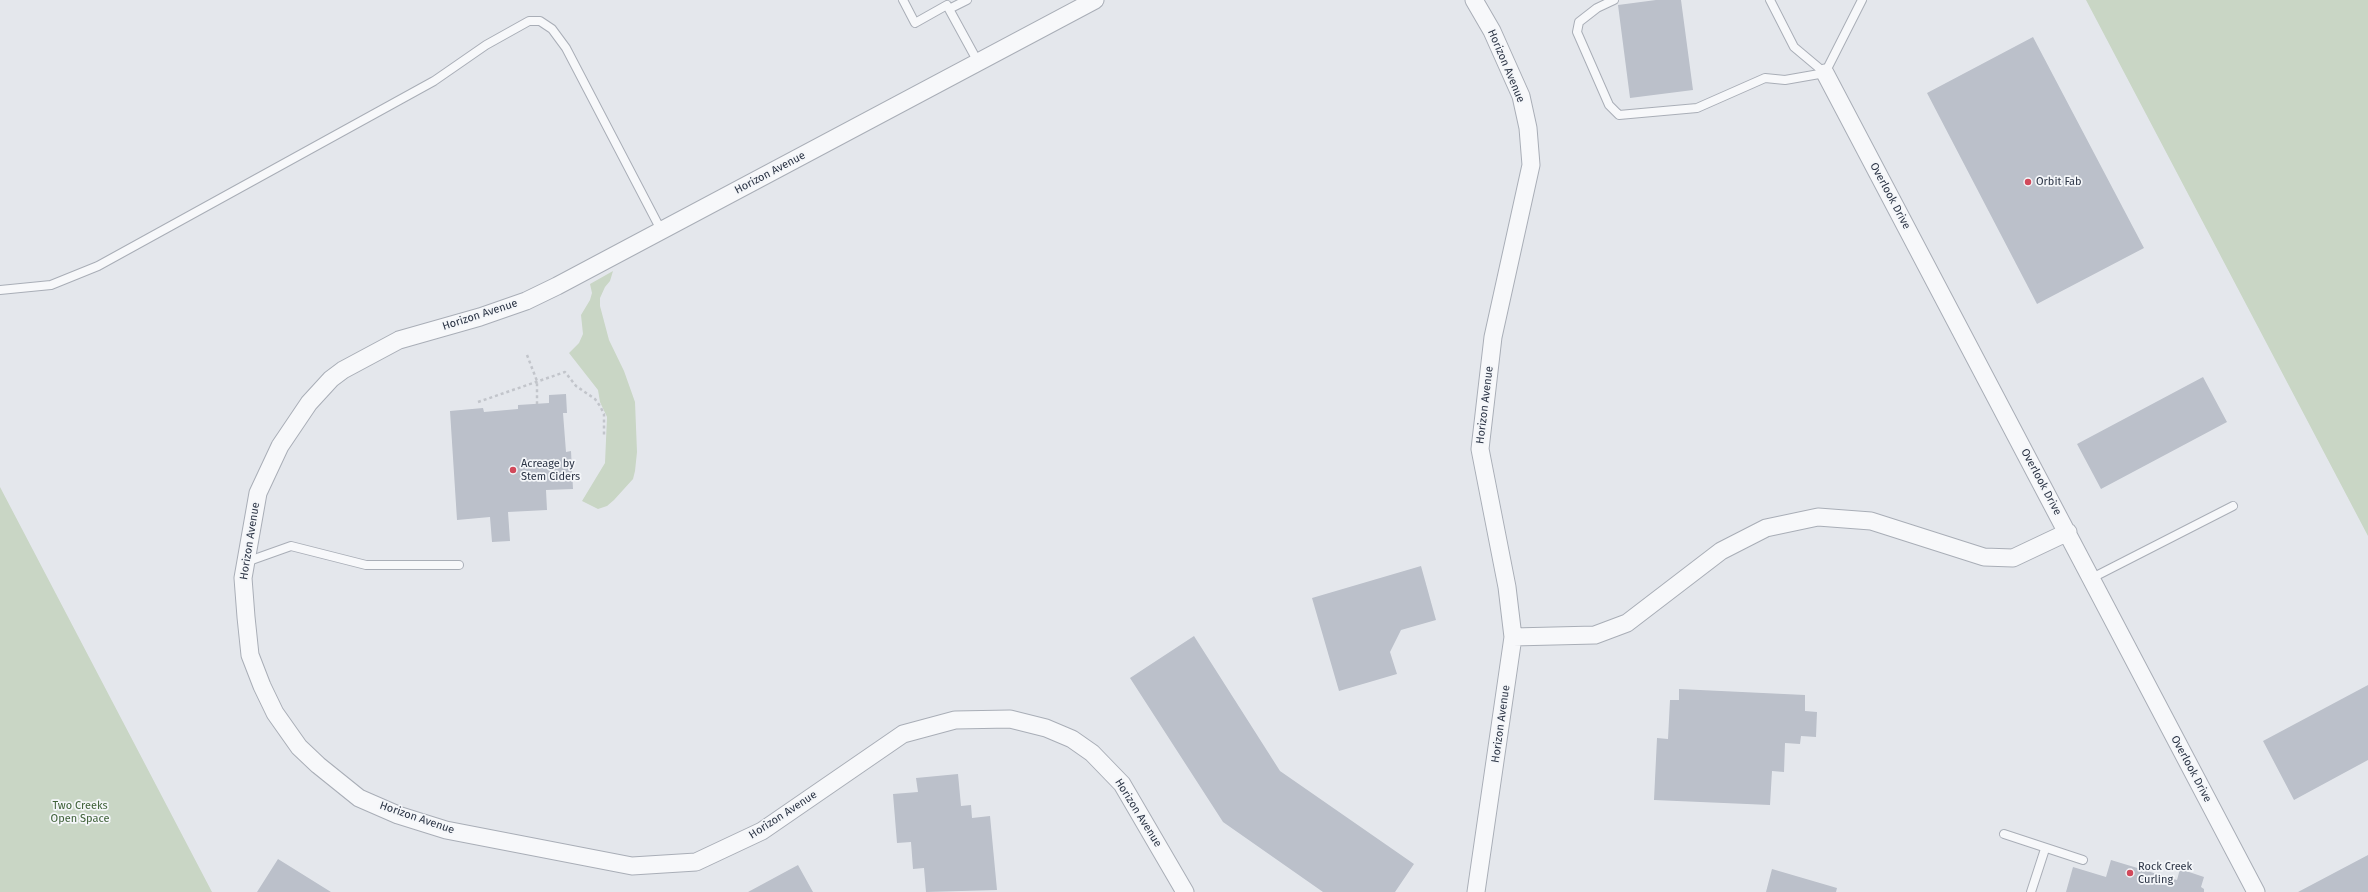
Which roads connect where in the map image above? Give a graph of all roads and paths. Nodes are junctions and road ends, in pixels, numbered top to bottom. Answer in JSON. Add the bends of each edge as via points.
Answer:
{"nodes":[{"id":1,"x":903,"y":0,"type":"edge"},
{"id":2,"x":967,"y":0,"type":"edge"},
{"id":3,"x":1095,"y":0,"type":"edge"},
{"id":4,"x":1474,"y":0,"type":"edge"},
{"id":5,"x":1614,"y":0,"type":"edge"},
{"id":6,"x":1770,"y":0,"type":"edge"},
{"id":7,"x":1862,"y":0,"type":"edge"},
{"id":8,"x":947,"y":5,"type":"edge"},
{"id":9,"x":978,"y":62,"type":"junction"},
{"id":10,"x":1825,"y":73,"type":"junction"},
{"id":11,"x":661,"y":230,"type":"junction"},
{"id":12,"x":0,"y":290,"type":"edge"},
{"id":13,"x":527,"y":355,"type":"dead end"},
{"id":14,"x":537,"y":381,"type":"junction"},
{"id":15,"x":478,"y":402,"type":"dead end"},
{"id":16,"x":537,"y":404,"type":"dead end"},
{"id":17,"x":604,"y":436,"type":"dead end"},
{"id":18,"x":2232,"y":506,"type":"dead end"},
{"id":19,"x":2068,"y":532,"type":"junction"},
{"id":20,"x":246,"y":562,"type":"junction"},
{"id":21,"x":459,"y":565,"type":"dead end"},
{"id":22,"x":2092,"y":578,"type":"junction"},
{"id":23,"x":1513,"y":637,"type":"junction"},
{"id":24,"x":2004,"y":834,"type":"dead end"},
{"id":25,"x":2044,"y":849,"type":"junction"},
{"id":26,"x":2083,"y":860,"type":"dead end"},
{"id":27,"x":1185,"y":892,"type":"edge"},
{"id":28,"x":1476,"y":892,"type":"edge"},
{"id":29,"x":2031,"y":892,"type":"edge"},
{"id":30,"x":2256,"y":892,"type":"edge"}],
"edges":[{"from":1,"to":8,"type":"lane","via":[[915,22]]},
{"from":2,"to":8,"type":"lane"},
{"from":3,"to":9,"type":"street","name":"Horizon Avenue"},
{"from":4,"to":23,"type":"street","name":"Horizon Avenue","via":[[1492,31],[1521,96],[1528,128],[1531,166],[1493,337],[1480,449],[1507,587]]},
{"from":5,"to":10,"type":"lane","via":[[1597,8],[1579,22],[1577,32],[1609,105],[1618,115],[1697,108],[1765,78],[1785,80]]},
{"from":6,"to":10,"type":"lane","via":[[1794,47]]},
{"from":7,"to":10,"type":"lane"},
{"from":8,"to":9,"type":"lane"},
{"from":9,"to":11,"type":"street","name":"Horizon Avenue"},
{"from":10,"to":19,"type":"street","name":"Overlook Drive"},
{"from":11,"to":12,"type":"lane","via":[[566,48],[552,29],[540,21],[529,21],[486,45],[434,81],[98,266],[51,285]]},
{"from":11,"to":20,"type":"street","name":"Horizon Avenue","via":[[526,300],[480,317],[399,340],[367,355],[331,379],[309,403],[280,446],[264,479],[258,493]]},
{"from":13,"to":14,"type":"path"},
{"from":14,"to":15,"type":"path"},
{"from":14,"to":16,"type":"path"},
{"from":14,"to":17,"type":"path","via":[[566,372],[576,386],[595,399],[600,406],[604,414]]},
{"from":18,"to":22,"type":"lane"},
{"from":19,"to":22,"type":"street","name":"Overlook Drive"},
{"from":19,"to":23,"type":"street","via":[[2013,558],[1984,557],[1871,521],[1818,517],[1766,528],[1721,551],[1627,623],[1594,635]]},
{"from":20,"to":21,"type":"lane","via":[[291,546],[366,565]]},
{"from":20,"to":27,"type":"street","name":"Horizon Avenue","via":[[243,578],[250,655],[275,713],[299,747],[318,765],[359,798],[398,815],[446,830],[632,866],[696,862],[762,831],[903,734],[955,720],[1010,719],[1046,728],[1072,739],[1096,758],[1122,784]]},
{"from":22,"to":30,"type":"street","name":"Overlook Drive"},
{"from":23,"to":28,"type":"street","name":"Horizon Avenue"},
{"from":24,"to":25,"type":"lane"},
{"from":25,"to":26,"type":"lane"},
{"from":25,"to":29,"type":"lane"}]}
